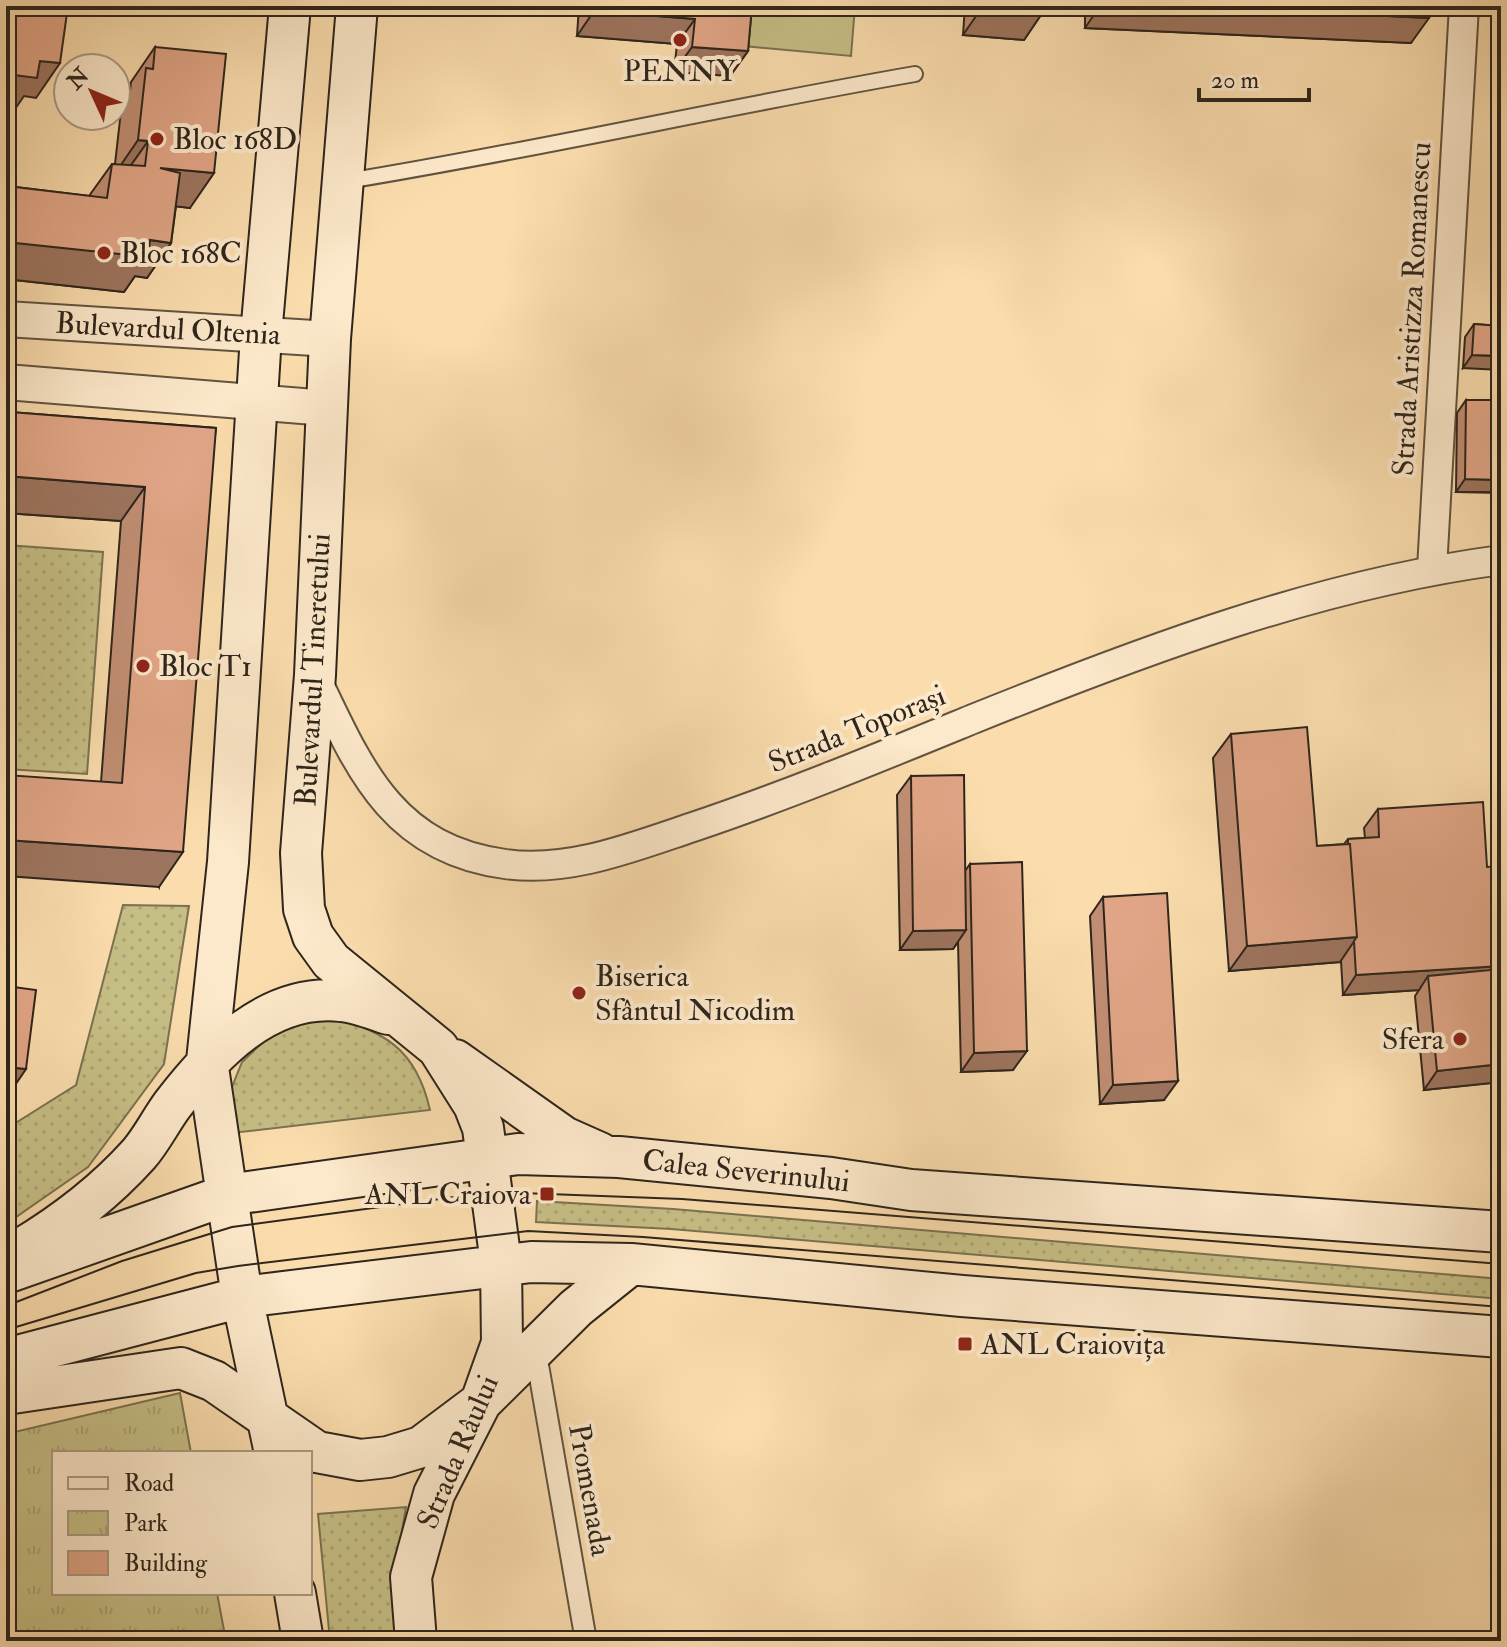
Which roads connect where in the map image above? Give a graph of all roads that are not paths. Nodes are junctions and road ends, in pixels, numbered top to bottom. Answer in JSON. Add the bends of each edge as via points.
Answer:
{"nodes":[{"id":1,"x":290,"y":6,"type":"edge"},
{"id":2,"x":357,"y":6,"type":"edge"},
{"id":3,"x":1464,"y":6,"type":"edge"},
{"id":4,"x":915,"y":74,"type":"dead end"},
{"id":5,"x":343,"y":182,"type":"junction"},
{"id":6,"x":6,"y":319,"type":"edge"},
{"id":7,"x":261,"y":335,"type":"junction"},
{"id":8,"x":330,"y":339,"type":"junction"},
{"id":9,"x":6,"y":382,"type":"edge"},
{"id":10,"x":257,"y":402,"type":"junction"},
{"id":11,"x":327,"y":408,"type":"junction"},
{"id":12,"x":1501,"y":560,"type":"edge"},
{"id":13,"x":1432,"y":569,"type":"junction"},
{"id":14,"x":315,"y":675,"type":"junction"},
{"id":15,"x":399,"y":1017,"type":"junction"},
{"id":16,"x":438,"y":1048,"type":"junction"},
{"id":17,"x":207,"y":1061,"type":"junction"},
{"id":18,"x":619,"y":1157,"type":"junction"},
{"id":19,"x":487,"y":1160,"type":"junction"},
{"id":20,"x":227,"y":1195,"type":"junction"},
{"id":21,"x":1501,"y":1232,"type":"edge"},
{"id":22,"x":6,"y":1259,"type":"edge"},
{"id":23,"x":501,"y":1263,"type":"junction"},
{"id":24,"x":631,"y":1264,"type":"junction"},
{"id":25,"x":6,"y":1273,"type":"edge"},
{"id":26,"x":242,"y":1297,"type":"junction"},
{"id":27,"x":1501,"y":1337,"type":"edge"},
{"id":28,"x":535,"y":1348,"type":"junction"},
{"id":29,"x":6,"y":1359,"type":"edge"},
{"id":30,"x":6,"y":1394,"type":"edge"},
{"id":31,"x":481,"y":1402,"type":"junction"},
{"id":32,"x":272,"y":1438,"type":"edge"},
{"id":33,"x":295,"y":1595,"type":"edge"},
{"id":34,"x":303,"y":1641,"type":"edge"},
{"id":35,"x":416,"y":1641,"type":"edge"},
{"id":36,"x":586,"y":1641,"type":"edge"}],
"edges":[{"from":1,"to":7,"type":"main road"},
{"from":2,"to":5,"type":"main road","name":"Bulevardul Tineretului"},
{"from":3,"to":13,"type":"street","name":"Strada Aristizza Romanescu"},
{"from":4,"to":5,"type":"lane"},
{"from":5,"to":8,"type":"main road","name":"Bulevardul Tineretului"},
{"from":6,"to":7,"type":"street","name":"Bulevardul Oltenia"},
{"from":7,"to":8,"type":"street","name":"Bulevardul Oltenia"},
{"from":7,"to":10,"type":"main road"},
{"from":8,"to":11,"type":"main road","name":"Bulevardul Tineretului"},
{"from":9,"to":10,"type":"street"},
{"from":10,"to":11,"type":"street"},
{"from":10,"to":17,"type":"main road","via":[[228,862]]},
{"from":11,"to":14,"type":"main road","name":"Bulevardul Tineretului"},
{"from":12,"to":13,"type":"street","name":"Strada Toporași"},
{"from":13,"to":14,"type":"street","name":"Strada Toporași","via":[[1201,632],[785,796],[624,850],[564,863],[506,864],[464,854],[419,832],[380,799]]},
{"from":14,"to":15,"type":"main road","name":"Bulevardul Tineretului","via":[[301,853],[304,909],[313,936],[331,961]]},
{"from":15,"to":16,"type":"main road","name":"Bulevardul Tineretului"},
{"from":15,"to":17,"type":"main road","via":[[342,1001],[293,1005],[261,1018]]},
{"from":16,"to":18,"type":"main road","via":[[564,1137]]},
{"from":16,"to":19,"type":"main road","name":"Bulevardul Tineretului","via":[[474,1105]]},
{"from":17,"to":20,"type":"main road"},
{"from":17,"to":22,"type":"main road","via":[[141,1151],[101,1193]]},
{"from":18,"to":19,"type":"main road","name":"Calea Severinului","via":[[518,1154]]},
{"from":18,"to":21,"type":"main road","name":"Calea Severinului","via":[[911,1190]]},
{"from":19,"to":20,"type":"main road","name":"Calea Severinului"},
{"from":19,"to":23,"type":"main road","name":"Bulevardul Tineretului"},
{"from":20,"to":25,"type":"main road","name":"Calea Severinului"},
{"from":20,"to":26,"type":"main road"},
{"from":23,"to":24,"type":"main road"},
{"from":23,"to":26,"type":"main road"},
{"from":23,"to":31,"type":"main road","name":"Strada Râului","via":[[502,1343]]},
{"from":24,"to":27,"type":"main road"},
{"from":24,"to":28,"type":"main road"},
{"from":26,"to":29,"type":"main road"},
{"from":26,"to":32,"type":"main road"},
{"from":28,"to":31,"type":"main road"},
{"from":28,"to":36,"type":"street","name":"Promenada"},
{"from":30,"to":32,"type":"main road","via":[[181,1368],[214,1381]]},
{"from":31,"to":32,"type":"main road","via":[[421,1447],[360,1460]]},
{"from":31,"to":35,"type":"main road","name":"Strada Râului","via":[[434,1494],[411,1577]]},
{"from":33,"to":34,"type":"main road"}]}
